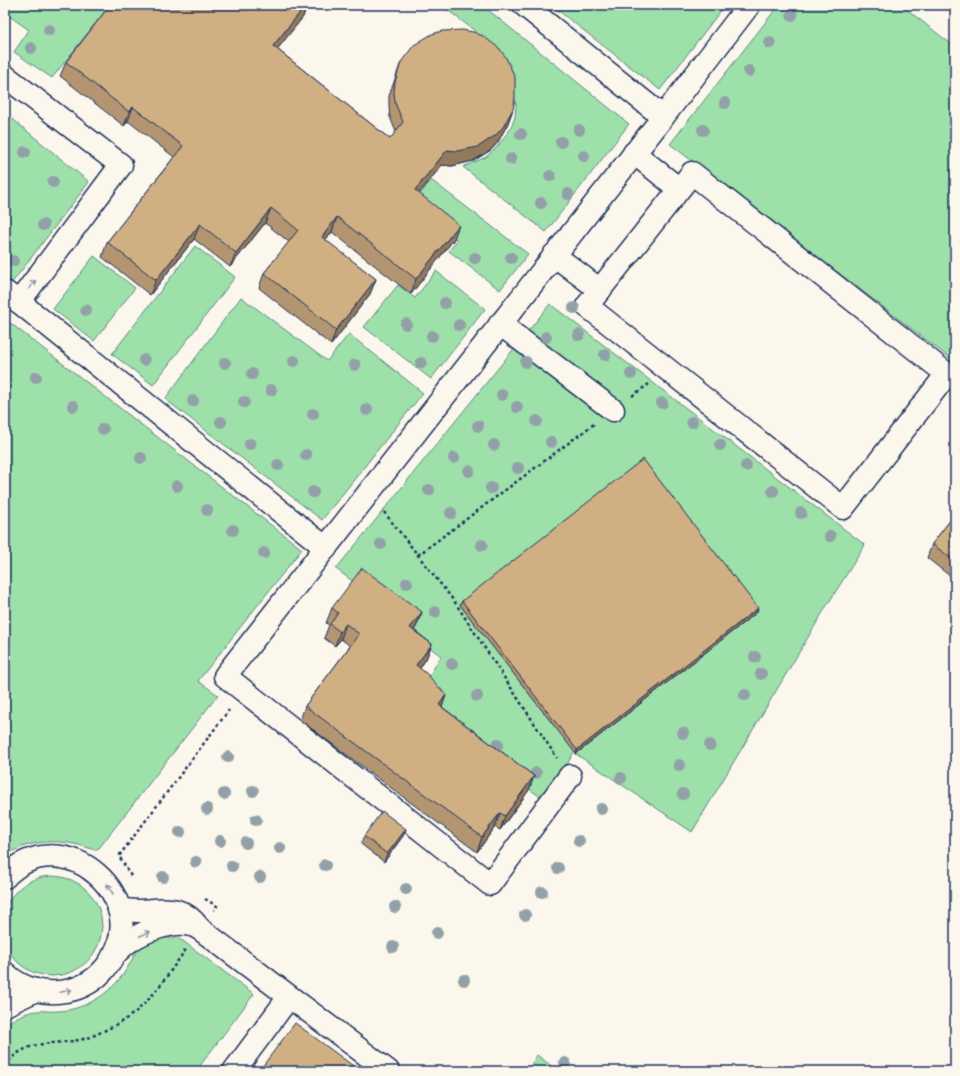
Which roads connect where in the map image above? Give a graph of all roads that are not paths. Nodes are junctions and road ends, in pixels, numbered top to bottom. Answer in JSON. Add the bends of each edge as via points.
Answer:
{"nodes":[{"id":1,"x":524,"y":5,"type":"edge"},
{"id":2,"x":749,"y":5,"type":"edge"},
{"id":3,"x":5,"y":76,"type":"edge"},
{"id":4,"x":663,"y":117,"type":"junction"},
{"id":5,"x":634,"y":153,"type":"junction"},
{"id":6,"x":679,"y":189,"type":"junction"},
{"id":7,"x":554,"y":255,"type":"junction"},
{"id":8,"x":600,"y":290,"type":"junction"},
{"id":9,"x":12,"y":297,"type":"edge"},
{"id":10,"x":500,"y":324,"type":"junction"},
{"id":11,"x":613,"y":410,"type":"road end"},
{"id":12,"x":326,"y":548,"type":"junction"},
{"id":13,"x":570,"y":776,"type":"road end"},
{"id":14,"x":5,"y":877,"type":"edge"},
{"id":15,"x":119,"y":910,"type":"junction"},
{"id":16,"x":200,"y":929,"type":"junction"},
{"id":17,"x":113,"y":956,"type":"junction"},
{"id":18,"x":5,"y":973,"type":"edge"},
{"id":19,"x":36,"y":990,"type":"junction"},
{"id":20,"x":289,"y":996,"type":"junction"},
{"id":21,"x":5,"y":1005,"type":"edge"},
{"id":22,"x":234,"y":1071,"type":"edge"},
{"id":23,"x":388,"y":1071,"type":"edge"}],
"edges":[{"from":1,"to":4,"type":"street"},
{"from":2,"to":4,"type":"street"},
{"from":9,"to":3,"type":"street","one_way":true,"via":[[121,166]]},
{"from":4,"to":5,"type":"street"},
{"from":5,"to":6,"type":"street"},
{"from":5,"to":7,"type":"street"},
{"from":6,"to":8,"type":"street"},
{"from":6,"to":8,"type":"street","via":[[692,173],[947,374],[843,508],[587,306]]},
{"from":7,"to":8,"type":"street"},
{"from":7,"to":10,"type":"street"},
{"from":9,"to":12,"type":"street"},
{"from":10,"to":11,"type":"street"},
{"from":10,"to":12,"type":"street"},
{"from":12,"to":13,"type":"street","via":[[225,676],[490,884]]},
{"from":15,"to":14,"type":"street","one_way":true,"via":[[112,892],[101,877],[86,866],[69,859],[51,857],[32,860],[15,868]]},
{"from":15,"to":16,"type":"street","via":[[155,909],[181,912],[190,916]]},
{"from":15,"to":17,"type":"street","via":[[119,938]]},
{"from":17,"to":16,"type":"street","one_way":true,"via":[[128,943],[159,928],[188,924]]},
{"from":16,"to":20,"type":"street"},
{"from":19,"to":17,"type":"street","one_way":true,"via":[[50,993],[79,988],[99,975]]},
{"from":18,"to":19,"type":"street","via":[[23,986]]},
{"from":19,"to":21,"type":"street"},
{"from":20,"to":22,"type":"street"},
{"from":20,"to":23,"type":"street"}]}
